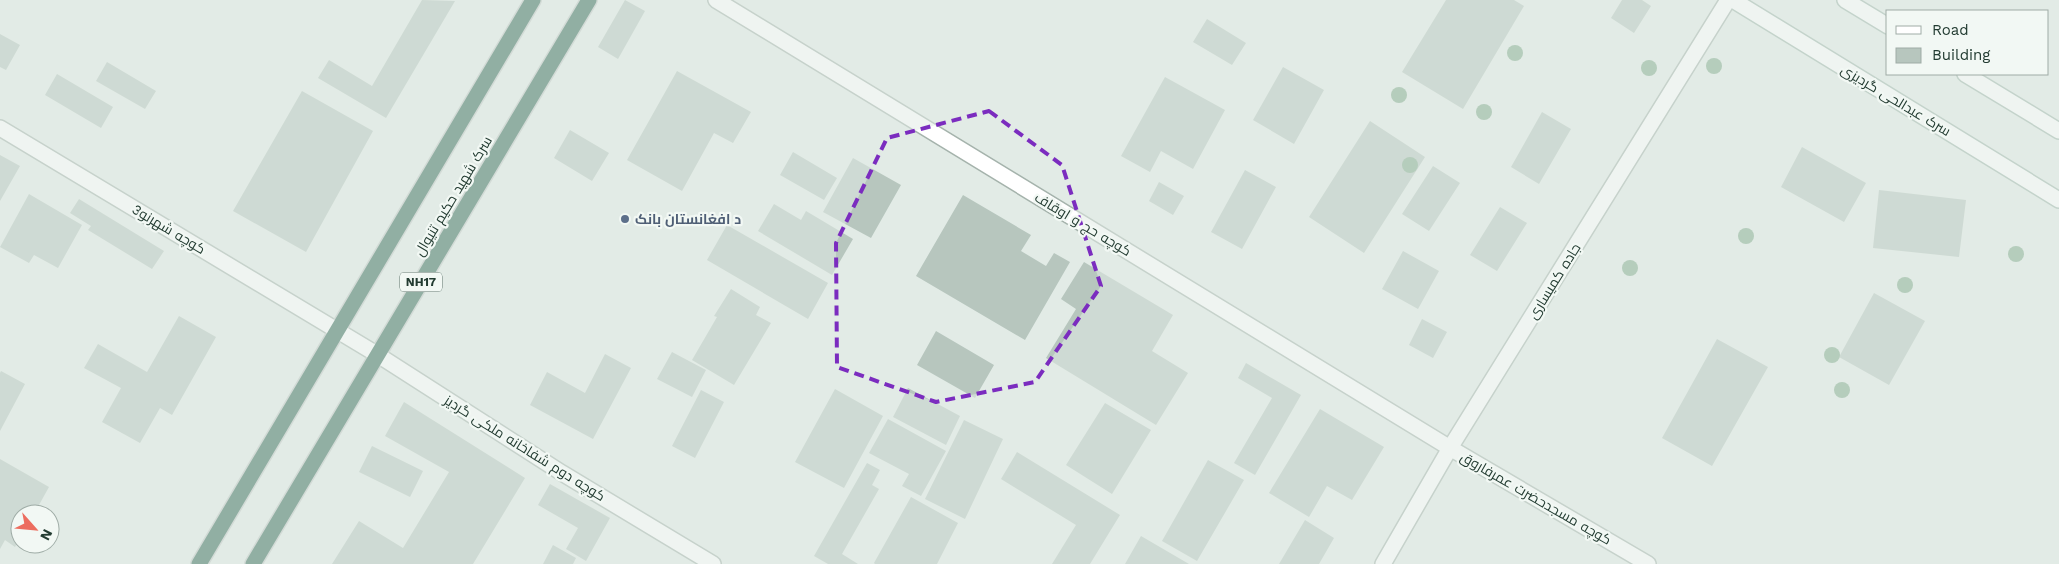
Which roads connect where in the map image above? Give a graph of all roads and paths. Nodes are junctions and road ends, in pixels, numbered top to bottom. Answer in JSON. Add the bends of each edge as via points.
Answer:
{"nodes":[{"id":1,"x":533,"y":0,"type":"edge"},
{"id":2,"x":590,"y":0,"type":"edge"},
{"id":3,"x":716,"y":0,"type":"edge"},
{"id":4,"x":1728,"y":0,"type":"edge"},
{"id":5,"x":1733,"y":0,"type":"edge"},
{"id":6,"x":1845,"y":0,"type":"edge"},
{"id":7,"x":1886,"y":25,"type":"edge"},
{"id":8,"x":1967,"y":75,"type":"edge"},
{"id":9,"x":0,"y":128,"type":"edge"},
{"id":10,"x":2059,"y":131,"type":"edge"},
{"id":11,"x":2059,"y":200,"type":"edge"},
{"id":12,"x":337,"y":330,"type":"junction"},
{"id":13,"x":378,"y":355,"type":"junction"},
{"id":14,"x":1450,"y":448,"type":"junction"},
{"id":15,"x":199,"y":564,"type":"edge"},
{"id":16,"x":253,"y":564,"type":"edge"},
{"id":17,"x":714,"y":564,"type":"edge"},
{"id":18,"x":1383,"y":564,"type":"edge"},
{"id":19,"x":1648,"y":564,"type":"edge"}],
"edges":[{"from":1,"to":12,"type":"highway"},
{"from":2,"to":13,"type":"highway","name":"سرک شهید حکیم تنیوال","number":"NH17"},
{"from":3,"to":14,"type":"street","name":"کوچه حج و اوقاف"},
{"from":4,"to":14,"type":"street","name":"جاده کمیساری"},
{"from":5,"to":11,"type":"street","name":"سرک عبدالحی گردیزی"},
{"from":6,"to":7,"type":"street"},
{"from":8,"to":10,"type":"street"},
{"from":9,"to":12,"type":"street","name":"کوچه شهرنو3"},
{"from":12,"to":13,"type":"street","name":"کوچه دوم شفاخانه ملکی گردیز"},
{"from":12,"to":15,"type":"highway"},
{"from":13,"to":16,"type":"highway","name":"سرک شهید حکیم تنیوال","number":"NH17"},
{"from":13,"to":17,"type":"street","name":"کوچه دوم شفاخانه ملکی گردیز"},
{"from":14,"to":18,"type":"street","name":"جاده کمیساری"},
{"from":14,"to":19,"type":"street","name":"کوچه مسجدحضرت عمرفاروق"}]}
